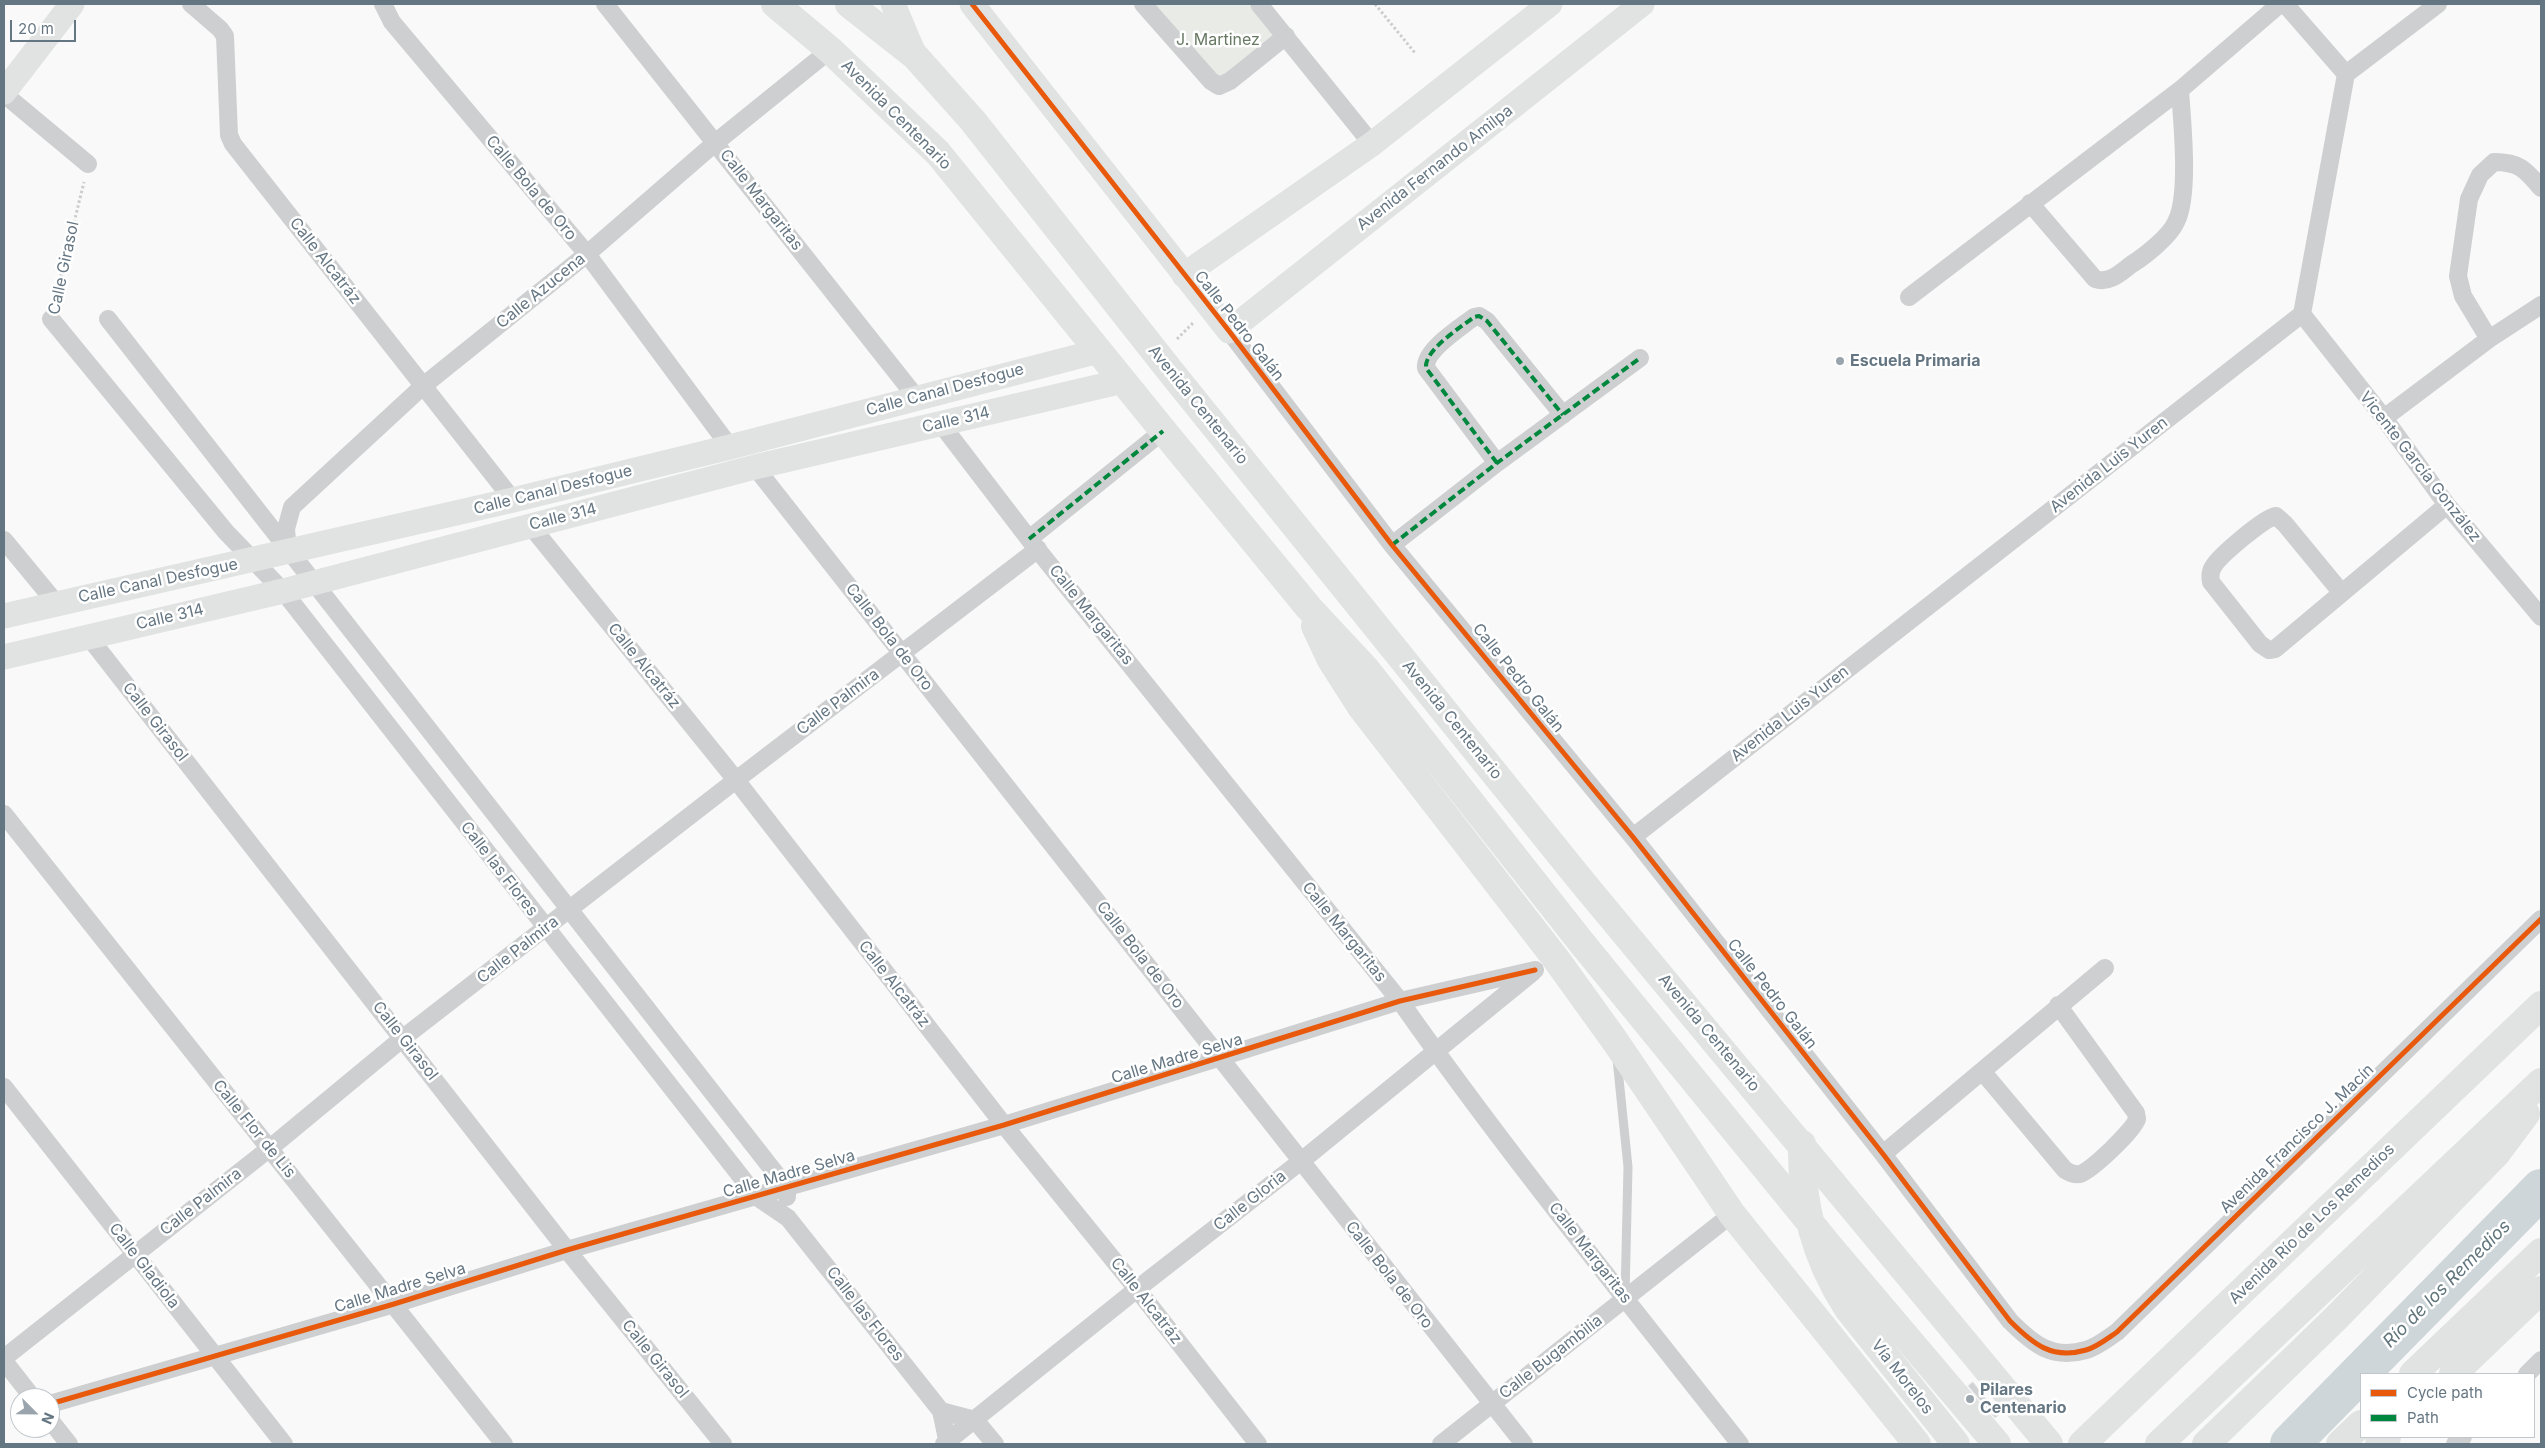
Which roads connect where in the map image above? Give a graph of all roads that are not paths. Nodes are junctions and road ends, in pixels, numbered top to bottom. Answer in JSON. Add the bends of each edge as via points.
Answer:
{"nodes":[{"id":1,"x":72,"y":4,"type":"edge"},
{"id":2,"x":191,"y":4,"type":"edge"},
{"id":3,"x":383,"y":4,"type":"edge"},
{"id":4,"x":605,"y":4,"type":"edge"},
{"id":5,"x":776,"y":4,"type":"edge"},
{"id":6,"x":849,"y":4,"type":"edge"},
{"id":7,"x":893,"y":4,"type":"edge"},
{"id":8,"x":972,"y":4,"type":"edge"},
{"id":9,"x":1144,"y":4,"type":"edge"},
{"id":10,"x":1259,"y":4,"type":"edge"},
{"id":11,"x":1550,"y":4,"type":"edge"},
{"id":12,"x":1642,"y":4,"type":"edge"},
{"id":13,"x":2280,"y":4,"type":"edge"},
{"id":14,"x":2285,"y":4,"type":"edge"},
{"id":15,"x":2438,"y":4,"type":"edge"},
{"id":16,"x":1286,"y":36,"type":"junction"},
{"id":17,"x":830,"y":50,"type":"junction"},
{"id":18,"x":916,"y":56,"type":"junction"},
{"id":19,"x":2346,"y":74,"type":"junction"},
{"id":20,"x":2180,"y":90,"type":"junction"},
{"id":21,"x":4,"y":93,"type":"edge"},
{"id":22,"x":715,"y":142,"type":"junction"},
{"id":23,"x":1372,"y":144,"type":"junction"},
{"id":24,"x":88,"y":164,"type":"road end"},
{"id":25,"x":2541,"y":188,"type":"edge"},
{"id":26,"x":2030,"y":203,"type":"junction"},
{"id":27,"x":587,"y":254,"type":"junction"},
{"id":28,"x":1184,"y":275,"type":"junction"},
{"id":29,"x":1909,"y":297,"type":"dead end"},
{"id":30,"x":2541,"y":305,"type":"edge"},
{"id":31,"x":2302,"y":314,"type":"junction"},
{"id":32,"x":51,"y":319,"type":"road end"},
{"id":33,"x":108,"y":319,"type":"dead end"},
{"id":34,"x":1228,"y":331,"type":"junction"},
{"id":35,"x":2490,"y":339,"type":"junction"},
{"id":36,"x":1099,"y":351,"type":"junction"},
{"id":37,"x":1640,"y":358,"type":"dead end"},
{"id":38,"x":1123,"y":382,"type":"junction"},
{"id":39,"x":423,"y":386,"type":"junction"},
{"id":40,"x":916,"y":397,"type":"junction"},
{"id":41,"x":1563,"y":415,"type":"junction"},
{"id":42,"x":2384,"y":418,"type":"junction"},
{"id":43,"x":941,"y":424,"type":"junction"},
{"id":44,"x":1163,"y":431,"type":"junction"},
{"id":45,"x":730,"y":447,"type":"junction"},
{"id":46,"x":1497,"y":463,"type":"junction"},
{"id":47,"x":755,"y":467,"type":"junction"},
{"id":48,"x":513,"y":500,"type":"junction"},
{"id":49,"x":2447,"y":505,"type":"junction"},
{"id":50,"x":530,"y":525,"type":"junction"},
{"id":51,"x":4,"y":540,"type":"edge"},
{"id":52,"x":1033,"y":544,"type":"junction"},
{"id":53,"x":1392,"y":545,"type":"junction"},
{"id":54,"x":288,"y":552,"type":"junction"},
{"id":55,"x":252,"y":561,"type":"junction"},
{"id":56,"x":313,"y":582,"type":"junction"},
{"id":57,"x":283,"y":591,"type":"junction"},
{"id":58,"x":2341,"y":592,"type":"junction"},
{"id":59,"x":56,"y":603,"type":"junction"},
{"id":60,"x":1309,"y":608,"type":"junction"},
{"id":61,"x":4,"y":616,"type":"edge"},
{"id":62,"x":2541,"y":617,"type":"edge"},
{"id":63,"x":88,"y":636,"type":"junction"},
{"id":64,"x":902,"y":654,"type":"junction"},
{"id":65,"x":4,"y":658,"type":"edge"},
{"id":66,"x":736,"y":780,"type":"junction"},
{"id":67,"x":4,"y":814,"type":"edge"},
{"id":68,"x":1632,"y":837,"type":"junction"},
{"id":69,"x":571,"y":909,"type":"junction"},
{"id":70,"x":2541,"y":919,"type":"edge"},
{"id":71,"x":546,"y":929,"type":"junction"},
{"id":72,"x":1546,"y":965,"type":"junction"},
{"id":73,"x":2104,"y":968,"type":"dead end"},
{"id":74,"x":1400,"y":1001,"type":"junction"},
{"id":75,"x":2058,"y":1005,"type":"junction"},
{"id":76,"x":2541,"y":1005,"type":"edge"},
{"id":77,"x":404,"y":1038,"type":"junction"},
{"id":78,"x":1615,"y":1042,"type":"junction"},
{"id":79,"x":1436,"y":1052,"type":"junction"},
{"id":80,"x":1222,"y":1058,"type":"junction"},
{"id":81,"x":1982,"y":1071,"type":"junction"},
{"id":82,"x":2541,"y":1082,"type":"edge"},
{"id":83,"x":4,"y":1087,"type":"edge"},
{"id":84,"x":2541,"y":1092,"type":"edge"},
{"id":85,"x":1004,"y":1125,"type":"junction"},
{"id":86,"x":1802,"y":1144,"type":"junction"},
{"id":87,"x":270,"y":1148,"type":"junction"},
{"id":88,"x":1883,"y":1154,"type":"junction"},
{"id":89,"x":1300,"y":1162,"type":"junction"},
{"id":90,"x":786,"y":1188,"type":"junction"},
{"id":91,"x":757,"y":1197,"type":"junction"},
{"id":92,"x":1732,"y":1214,"type":"junction"},
{"id":93,"x":788,"y":1218,"type":"junction"},
{"id":94,"x":567,"y":1250,"type":"junction"},
{"id":95,"x":2541,"y":1252,"type":"edge"},
{"id":96,"x":134,"y":1254,"type":"junction"},
{"id":97,"x":1137,"y":1289,"type":"junction"},
{"id":98,"x":2541,"y":1290,"type":"edge"},
{"id":99,"x":1625,"y":1299,"type":"junction"},
{"id":100,"x":394,"y":1304,"type":"junction"},
{"id":101,"x":2057,"y":1353,"type":"joint"},
{"id":102,"x":215,"y":1357,"type":"junction"},
{"id":103,"x":4,"y":1359,"type":"edge"},
{"id":104,"x":2541,"y":1360,"type":"edge"},
{"id":105,"x":2414,"y":1373,"type":"edge"},
{"id":106,"x":2454,"y":1373,"type":"edge"},
{"id":107,"x":2528,"y":1373,"type":"edge"},
{"id":108,"x":26,"y":1388,"type":"edge"},
{"id":109,"x":60,"y":1401,"type":"edge"},
{"id":110,"x":1492,"y":1404,"type":"junction"},
{"id":111,"x":941,"y":1411,"type":"junction"},
{"id":112,"x":2026,"y":1416,"type":"junction"},
{"id":113,"x":975,"y":1420,"type":"junction"},
{"id":114,"x":2360,"y":1425,"type":"edge"},
{"id":115,"x":60,"y":1433,"type":"edge"},
{"id":116,"x":69,"y":1444,"type":"edge"},
{"id":117,"x":284,"y":1444,"type":"edge"},
{"id":118,"x":504,"y":1444,"type":"edge"},
{"id":119,"x":724,"y":1444,"type":"edge"},
{"id":120,"x":946,"y":1444,"type":"edge"},
{"id":121,"x":994,"y":1444,"type":"edge"},
{"id":122,"x":1258,"y":1444,"type":"edge"},
{"id":123,"x":1441,"y":1444,"type":"edge"},
{"id":124,"x":1524,"y":1444,"type":"edge"},
{"id":125,"x":1740,"y":1444,"type":"edge"},
{"id":126,"x":1917,"y":1444,"type":"edge"},
{"id":127,"x":1956,"y":1444,"type":"edge"},
{"id":128,"x":1997,"y":1444,"type":"edge"},
{"id":129,"x":2026,"y":1444,"type":"edge"},
{"id":130,"x":2049,"y":1444,"type":"edge"},
{"id":131,"x":2082,"y":1444,"type":"edge"},
{"id":132,"x":2159,"y":1444,"type":"edge"},
{"id":133,"x":2206,"y":1444,"type":"edge"},
{"id":134,"x":2340,"y":1444,"type":"edge"}],
"edges":[{"from":1,"to":21,"type":"street"},
{"from":2,"to":39,"type":"street","name":"Calle Alcatráz","via":[[224,36],[231,141]]},
{"from":3,"to":27,"type":"street","name":"Calle Bola de Oro","via":[[392,22]]},
{"from":4,"to":22,"type":"street","name":"Calle Margaritas"},
{"from":5,"to":17,"type":"main road","name":"Avenida Centenario"},
{"from":6,"to":18,"type":"main road","name":"Avenida Centenario"},
{"from":7,"to":18,"type":"street"},
{"from":8,"to":28,"type":"street","name":"Calle Pedro Galán"},
{"from":9,"to":16,"type":"street","via":[[1211,81],[1219,86],[1230,81]]},
{"from":10,"to":16,"type":"street"},
{"from":11,"to":23,"type":"street"},
{"from":12,"to":34,"type":"street","name":"Avenida Fernando Amilpa"},
{"from":13,"to":20,"type":"street"},
{"from":14,"to":19,"type":"street"},
{"from":15,"to":19,"type":"street"},
{"from":16,"to":23,"type":"street"},
{"from":17,"to":22,"type":"street","name":"Calle Azucena"},
{"from":17,"to":36,"type":"main road","name":"Avenida Centenario","via":[[938,153]]},
{"from":18,"to":86,"type":"main road","name":"Avenida Centenario","via":[[973,121],[1583,883]]},
{"from":19,"to":31,"type":"street"},
{"from":20,"to":26,"type":"street"},
{"from":20,"to":26,"type":"street","via":[[2184,180],[2178,218],[2173,228],[2143,257],[2107,280],[2095,279]]},
{"from":21,"to":24,"type":"street"},
{"from":22,"to":27,"type":"street","name":"Calle Azucena"},
{"from":22,"to":40,"type":"street","name":"Calle Margaritas"},
{"from":23,"to":28,"type":"street"},
{"from":25,"to":35,"type":"street","via":[[2527,171],[2512,162],[2494,162],[2480,175],[2469,199],[2458,276],[2463,296]]},
{"from":26,"to":29,"type":"street"},
{"from":27,"to":39,"type":"street","name":"Calle Azucena"},
{"from":27,"to":45,"type":"street","name":"Calle Bola de Oro"},
{"from":28,"to":34,"type":"street","name":"Calle Pedro Galán"},
{"from":30,"to":35,"type":"street"},
{"from":31,"to":42,"type":"street","name":"Vicente García González"},
{"from":31,"to":68,"type":"street","name":"Avenida Luis Yuren"},
{"from":32,"to":55,"type":"street","name":"Calle Girasol"},
{"from":33,"to":54,"type":"street","name":"Calle las Flores"},
{"from":34,"to":53,"type":"street","name":"Calle Pedro Galán"},
{"from":35,"to":42,"type":"street"},
{"from":36,"to":38,"type":"main road","name":"Avenida Centenario"},
{"from":36,"to":40,"type":"street","name":"Calle Canal Desfogue"},
{"from":37,"to":41,"type":"street"},
{"from":38,"to":43,"type":"street","name":"Calle 314"},
{"from":38,"to":44,"type":"main road","name":"Avenida Centenario"},
{"from":39,"to":48,"type":"street","name":"Calle Alcatráz"},
{"from":39,"to":54,"type":"street","name":"Calle Azucena","via":[[292,507],[286,529]]},
{"from":40,"to":45,"type":"street","name":"Calle Canal Desfogue"},
{"from":41,"to":46,"type":"street"},
{"from":41,"to":46,"type":"street","via":[[1487,321],[1474,317],[1430,353],[1425,363]]},
{"from":42,"to":49,"type":"street","name":"Vicente García González"},
{"from":43,"to":47,"type":"street","name":"Calle 314"},
{"from":43,"to":52,"type":"street","name":"Calle Margaritas"},
{"from":44,"to":52,"type":"street","name":"Calle Palmira"},
{"from":44,"to":60,"type":"main road","name":"Avenida Centenario"},
{"from":45,"to":48,"type":"street","name":"Calle Canal Desfogue"},
{"from":46,"to":53,"type":"street"},
{"from":47,"to":50,"type":"street","name":"Calle 314"},
{"from":47,"to":64,"type":"street","name":"Calle Bola de Oro"},
{"from":48,"to":54,"type":"street","name":"Calle Canal Desfogue"},
{"from":49,"to":58,"type":"street"},
{"from":49,"to":62,"type":"street","name":"Vicente García González"},
{"from":50,"to":56,"type":"street","name":"Calle 314"},
{"from":50,"to":66,"type":"street","name":"Calle Alcatráz"},
{"from":51,"to":59,"type":"street"},
{"from":52,"to":64,"type":"street","name":"Calle Palmira"},
{"from":52,"to":74,"type":"street","name":"Calle Margaritas"},
{"from":53,"to":68,"type":"street","name":"Calle Pedro Galán"},
{"from":54,"to":55,"type":"street","name":"Calle Canal Desfogue"},
{"from":54,"to":56,"type":"street","name":"Calle las Flores"},
{"from":55,"to":57,"type":"street","name":"Calle las Flores"},
{"from":55,"to":59,"type":"street","name":"Calle Canal Desfogue"},
{"from":56,"to":57,"type":"street","name":"Calle 314"},
{"from":56,"to":69,"type":"street","name":"Calle las Flores"},
{"from":57,"to":63,"type":"street","name":"Calle 314"},
{"from":57,"to":71,"type":"street","name":"Calle las Flores"},
{"from":58,"to":58,"type":"street","via":[[2280,646],[2269,650],[2260,644],[2211,582],[2210,572],[2265,520],[2276,516]]},
{"from":59,"to":61,"type":"street","name":"Calle Canal Desfogue"},
{"from":60,"to":72,"type":"main road","name":"Avenida Centenario","via":[[1331,660],[1361,707]]},
{"from":60,"to":128,"type":"main road","name":"Avenida Centenario","via":[[1365,668],[1581,942],[1830,1247]]},
{"from":63,"to":65,"type":"street","name":"Calle 314"},
{"from":63,"to":77,"type":"street","name":"Calle Girasol"},
{"from":64,"to":66,"type":"street","name":"Calle Palmira"},
{"from":64,"to":80,"type":"street","name":"Calle Bola de Oro"},
{"from":66,"to":69,"type":"street","name":"Calle Palmira"},
{"from":66,"to":85,"type":"street","name":"Calle Alcatráz"},
{"from":67,"to":87,"type":"street","name":"Calle Flor de Lis"},
{"from":68,"to":88,"type":"street","name":"Calle Pedro Galán"},
{"from":69,"to":71,"type":"street","name":"Calle Palmira"},
{"from":69,"to":90,"type":"street","name":"Calle las Flores"},
{"from":70,"to":101,"type":"street","name":"Avenida Francisco J. Macín","via":[[2117,1332],[2087,1350]]},
{"from":71,"to":77,"type":"street","name":"Calle Palmira"},
{"from":71,"to":91,"type":"street","name":"Calle las Flores"},
{"from":72,"to":74,"type":"street","name":"Calle Madre Selva"},
{"from":72,"to":78,"type":"main road","name":"Avenida Centenario"},
{"from":72,"to":79,"type":"street","name":"Calle Gloria"},
{"from":73,"to":75,"type":"street"},
{"from":74,"to":79,"type":"street","name":"Calle Margaritas"},
{"from":74,"to":80,"type":"street","name":"Calle Madre Selva"},
{"from":75,"to":81,"type":"street"},
{"from":75,"to":81,"type":"street","via":[[2136,1113],[2135,1126],[2124,1138],[2084,1172],[2065,1170]]},
{"from":76,"to":131,"type":"main road","name":"Avenida Río de Los Remedios"},
{"from":77,"to":87,"type":"street","name":"Calle Palmira"},
{"from":77,"to":94,"type":"street","name":"Calle Girasol"},
{"from":78,"to":92,"type":"main road","name":"Avenida Centenario"},
{"from":78,"to":99,"type":"lane","via":[[1628,1167]]},
{"from":79,"to":89,"type":"street","name":"Calle Gloria"},
{"from":79,"to":99,"type":"street","name":"Calle Margaritas"},
{"from":80,"to":85,"type":"street","name":"Calle Madre Selva"},
{"from":80,"to":89,"type":"street","name":"Calle Bola de Oro"},
{"from":81,"to":88,"type":"street"},
{"from":82,"to":132,"type":"main road"},
{"from":83,"to":96,"type":"street","name":"Calle Gladiola"},
{"from":84,"to":133,"type":"main road","via":[[2497,1153],[2335,1319]]},
{"from":85,"to":90,"type":"street","name":"Calle Madre Selva"},
{"from":85,"to":97,"type":"street","name":"Calle Alcatráz"},
{"from":86,"to":112,"type":"main road","name":"Avenida Centenario"},
{"from":86,"to":127,"type":"main road","name":"Vía Morelos","via":[[1804,1194],[1810,1226],[1824,1266],[1848,1309]]},
{"from":87,"to":96,"type":"street","name":"Calle Palmira"},
{"from":87,"to":100,"type":"street","name":"Calle Flor de Lis"},
{"from":88,"to":101,"type":"street","name":"Calle Pedro Galán","via":[[2010,1321],[2031,1342]]},
{"from":89,"to":97,"type":"street","name":"Calle Gloria"},
{"from":89,"to":110,"type":"street","name":"Calle Bola de Oro"},
{"from":90,"to":91,"type":"street","name":"Calle Madre Selva"},
{"from":90,"to":93,"type":"street"},
{"from":91,"to":93,"type":"street","name":"Calle las Flores"},
{"from":91,"to":94,"type":"street","name":"Calle Madre Selva"},
{"from":92,"to":99,"type":"street","name":"Calle Bugambilia"},
{"from":92,"to":126,"type":"main road","name":"Avenida Centenario"},
{"from":93,"to":111,"type":"street","name":"Calle las Flores"},
{"from":94,"to":100,"type":"street","name":"Calle Madre Selva"},
{"from":94,"to":119,"type":"street","name":"Calle Girasol"},
{"from":95,"to":105,"type":"main road"},
{"from":96,"to":102,"type":"street","name":"Calle Gladiola"},
{"from":96,"to":103,"type":"street","name":"Calle Palmira"},
{"from":97,"to":113,"type":"street","name":"Calle Gloria"},
{"from":97,"to":122,"type":"street","name":"Calle Alcatráz"},
{"from":98,"to":106,"type":"main road"},
{"from":99,"to":110,"type":"street","name":"Calle Bugambilia"},
{"from":99,"to":125,"type":"street","name":"Calle Margaritas"},
{"from":100,"to":102,"type":"street","name":"Calle Madre Selva"},
{"from":100,"to":118,"type":"street","name":"Calle Flor de Lis"},
{"from":102,"to":109,"type":"street","name":"Calle Madre Selva"},
{"from":102,"to":117,"type":"street","name":"Calle Gladiola"},
{"from":103,"to":108,"type":"street"},
{"from":104,"to":107,"type":"street"},
{"from":110,"to":123,"type":"street","name":"Calle Bugambilia"},
{"from":110,"to":124,"type":"street","name":"Calle Bola de Oro"},
{"from":111,"to":113,"type":"street"},
{"from":111,"to":120,"type":"street","name":"Calle las Flores"},
{"from":112,"to":129,"type":"main road"},
{"from":112,"to":130,"type":"main road","name":"Avenida Centenario"},
{"from":113,"to":120,"type":"street","name":"Calle Gloria"},
{"from":113,"to":121,"type":"street"},
{"from":114,"to":134,"type":"main road"},
{"from":115,"to":116,"type":"street"}]}
